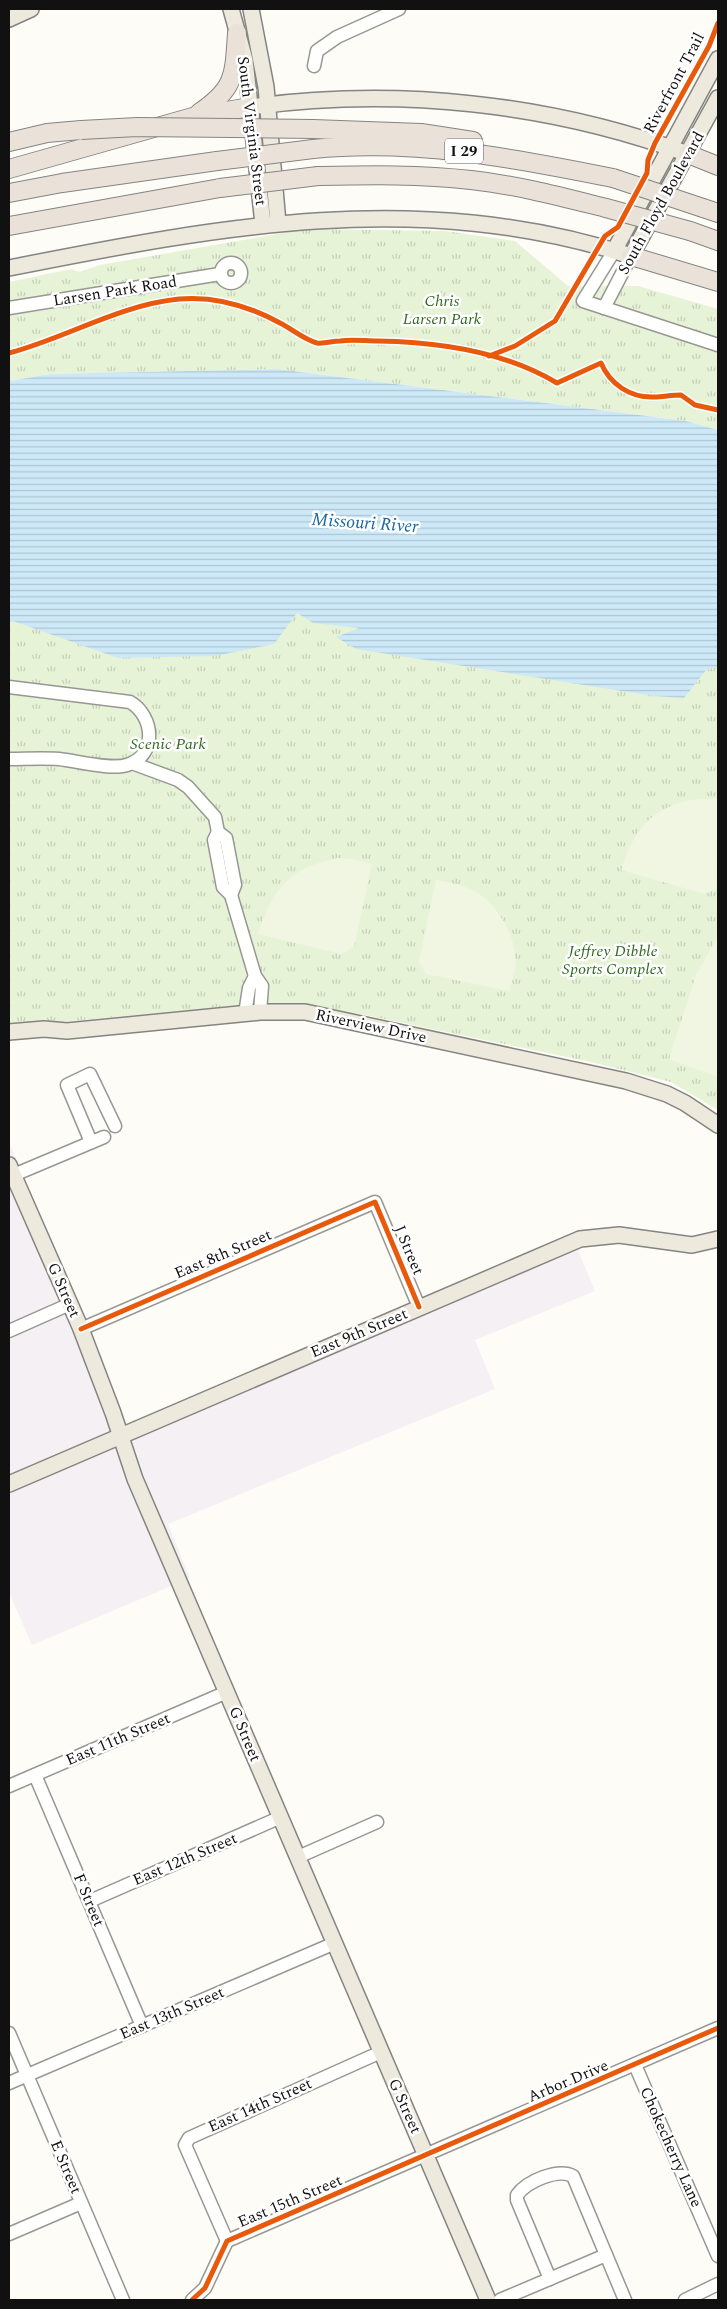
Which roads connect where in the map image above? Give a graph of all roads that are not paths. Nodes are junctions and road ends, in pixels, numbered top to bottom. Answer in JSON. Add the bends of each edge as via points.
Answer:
{"nodes":[{"id":1,"x":32,"y":9,"type":"edge"},
{"id":2,"x":231,"y":9,"type":"edge"},
{"id":3,"x":251,"y":9,"type":"edge"},
{"id":4,"x":399,"y":9,"type":"edge"},
{"id":5,"x":9,"y":19,"type":"edge"},
{"id":6,"x":237,"y":33,"type":"junction"},
{"id":7,"x":718,"y":59,"type":"edge"},
{"id":8,"x":314,"y":66,"type":"dead end"},
{"id":9,"x":718,"y":98,"type":"edge"},
{"id":10,"x":258,"y":106,"type":"junction"},
{"id":11,"x":196,"y":116,"type":"junction"},
{"id":12,"x":9,"y":142,"type":"edge"},
{"id":13,"x":668,"y":147,"type":"junction"},
{"id":14,"x":688,"y":154,"type":"junction"},
{"id":15,"x":522,"y":160,"type":"junction"},
{"id":16,"x":718,"y":166,"type":"edge"},
{"id":17,"x":9,"y":169,"type":"edge"},
{"id":18,"x":9,"y":194,"type":"edge"},
{"id":19,"x":711,"y":210,"type":"edge"},
{"id":20,"x":270,"y":223,"type":"junction"},
{"id":21,"x":9,"y":226,"type":"edge"},
{"id":22,"x":718,"y":241,"type":"edge"},
{"id":23,"x":614,"y":251,"type":"junction"},
{"id":24,"x":631,"y":256,"type":"junction"},
{"id":25,"x":9,"y":268,"type":"edge"},
{"id":26,"x":220,"y":274,"type":"dead end"},
{"id":27,"x":718,"y":282,"type":"edge"},
{"id":28,"x":9,"y":308,"type":"edge"},
{"id":29,"x":604,"y":308,"type":"junction"},
{"id":30,"x":718,"y":345,"type":"edge"},
{"id":31,"x":9,"y":687,"type":"edge"},
{"id":32,"x":9,"y":759,"type":"edge"},
{"id":33,"x":132,"y":763,"type":"junction"},
{"id":34,"x":252,"y":1013,"type":"junction"},
{"id":35,"x":9,"y":1032,"type":"edge"},
{"id":36,"x":718,"y":1125,"type":"edge"},
{"id":37,"x":115,"y":1126,"type":"dead end"},
{"id":38,"x":104,"y":1137,"type":"dead end"},
{"id":39,"x":91,"y":1142,"type":"junction"},
{"id":40,"x":10,"y":1172,"type":"edge"},
{"id":41,"x":375,"y":1202,"type":"joint"},
{"id":42,"x":718,"y":1239,"type":"edge"},
{"id":43,"x":70,"y":1304,"type":"junction"},
{"id":44,"x":419,"y":1307,"type":"junction"},
{"id":45,"x":81,"y":1329,"type":"junction"},
{"id":46,"x":9,"y":1331,"type":"edge"},
{"id":47,"x":120,"y":1436,"type":"junction"},
{"id":48,"x":9,"y":1484,"type":"edge"},
{"id":49,"x":227,"y":1692,"type":"junction"},
{"id":50,"x":35,"y":1775,"type":"junction"},
{"id":51,"x":9,"y":1786,"type":"edge"},
{"id":52,"x":281,"y":1817,"type":"junction"},
{"id":53,"x":377,"y":1822,"type":"dead end"},
{"id":54,"x":298,"y":1857,"type":"junction"},
{"id":55,"x":90,"y":1900,"type":"junction"},
{"id":56,"x":335,"y":1943,"type":"junction"},
{"id":57,"x":142,"y":2026,"type":"junction"},
{"id":58,"x":718,"y":2028,"type":"edge"},
{"id":59,"x":9,"y":2033,"type":"edge"},
{"id":60,"x":382,"y":2052,"type":"junction"},
{"id":61,"x":635,"y":2065,"type":"junction"},
{"id":62,"x":26,"y":2076,"type":"junction"},
{"id":63,"x":9,"y":2084,"type":"edge"},
{"id":64,"x":427,"y":2155,"type":"junction"},
{"id":65,"x":81,"y":2203,"type":"junction"},
{"id":66,"x":9,"y":2234,"type":"edge"},
{"id":67,"x":227,"y":2241,"type":"junction"},
{"id":68,"x":606,"y":2256,"type":"junction"},
{"id":69,"x":718,"y":2256,"type":"edge"},
{"id":70,"x":550,"y":2279,"type":"junction"},
{"id":71,"x":718,"y":2284,"type":"edge"},
{"id":72,"x":123,"y":2300,"type":"edge"},
{"id":73,"x":192,"y":2300,"type":"edge"},
{"id":74,"x":488,"y":2300,"type":"edge"},
{"id":75,"x":500,"y":2300,"type":"edge"},
{"id":76,"x":625,"y":2300,"type":"edge"},
{"id":77,"x":685,"y":2300,"type":"edge"}],
"edges":[{"from":1,"to":5,"type":"main road"},
{"from":2,"to":6,"type":"main road","name":"South Virginia Street"},
{"from":3,"to":10,"type":"main road","name":"South Virginia Street","via":[[263,67]]},
{"from":4,"to":8,"type":"street","via":[[337,37],[317,51]]},
{"from":6,"to":10,"type":"main road","name":"South Virginia Street"},
{"from":6,"to":11,"type":"highway","via":[[230,83],[216,102]]},
{"from":7,"to":13,"type":"main road","name":"South Floyd Boulevard"},
{"from":9,"to":14,"type":"main road","name":"South Floyd Boulevard"},
{"from":10,"to":11,"type":"highway"},
{"from":10,"to":13,"type":"main road","via":[[352,98],[417,99],[500,107],[597,126]]},
{"from":10,"to":20,"type":"main road","name":"South Virginia Street"},
{"from":11,"to":17,"type":"highway"},
{"from":12,"to":15,"type":"highway","bridge":true,"via":[[47,133],[138,127],[313,128],[421,133],[490,144]]},
{"from":13,"to":14,"type":"main road"},
{"from":13,"to":23,"type":"main road","name":"South Floyd Boulevard"},
{"from":14,"to":16,"type":"highway"},
{"from":14,"to":24,"type":"main road","name":"South Floyd Boulevard"},
{"from":15,"to":18,"type":"highway","number":"I 29","bridge":true,"via":[[461,150],[346,146],[62,183]]},
{"from":15,"to":19,"type":"highway","number":"I 29","bridge":true,"via":[[613,178]]},
{"from":20,"to":23,"type":"main road","via":[[369,218],[471,222],[565,237]]},
{"from":20,"to":25,"type":"main road"},
{"from":21,"to":22,"type":"highway","number":"I 29","bridge":true,"via":[[220,188],[318,176],[415,175],[508,185],[606,208]]},
{"from":23,"to":24,"type":"main road"},
{"from":23,"to":29,"type":"street","name":"South Floyd Boulevard","via":[[583,301]]},
{"from":24,"to":27,"type":"highway"},
{"from":24,"to":29,"type":"street","name":"South Floyd Boulevard"},
{"from":26,"to":28,"type":"street","name":"Larsen Park Road"},
{"from":29,"to":30,"type":"street"},
{"from":31,"to":33,"type":"street","via":[[115,699],[138,707],[151,739],[143,754]]},
{"from":32,"to":33,"type":"street","via":[[58,759],[116,766]]},
{"from":33,"to":34,"type":"street","via":[[188,787],[215,817],[218,832],[226,838],[235,885],[231,895],[255,976],[249,988]]},
{"from":34,"to":35,"type":"main road","name":"Riverview Drive","via":[[67,1031]]},
{"from":34,"to":36,"type":"main road","name":"Riverview Drive","via":[[305,1012],[350,1020],[626,1081],[685,1102]]},
{"from":37,"to":39,"type":"street","via":[[90,1074],[66,1085]]},
{"from":38,"to":39,"type":"street"},
{"from":39,"to":40,"type":"street"},
{"from":40,"to":43,"type":"main road","name":"G Street"},
{"from":41,"to":44,"type":"street","name":"J Street"},
{"from":41,"to":45,"type":"street","name":"East 8th Street"},
{"from":42,"to":44,"type":"main road","name":"East 9th Street","via":[[692,1245],[619,1235],[580,1239]]},
{"from":43,"to":45,"type":"main road","name":"G Street"},
{"from":43,"to":46,"type":"street"},
{"from":44,"to":47,"type":"main road","name":"East 9th Street"},
{"from":45,"to":47,"type":"main road","name":"G Street"},
{"from":47,"to":48,"type":"main road","name":"East 9th Street"},
{"from":47,"to":49,"type":"main road","name":"G Street","via":[[135,1479]]},
{"from":49,"to":50,"type":"street","name":"East 11th Street"},
{"from":49,"to":52,"type":"main road","name":"G Street"},
{"from":50,"to":51,"type":"street","name":"East 11th Street"},
{"from":50,"to":55,"type":"street","name":"F Street"},
{"from":52,"to":54,"type":"main road","name":"G Street"},
{"from":52,"to":55,"type":"street","name":"East 12th Street"},
{"from":53,"to":54,"type":"street"},
{"from":54,"to":56,"type":"main road","name":"G Street"},
{"from":55,"to":57,"type":"street","name":"F Street"},
{"from":56,"to":57,"type":"street","name":"East 13th Street"},
{"from":56,"to":60,"type":"main road","name":"G Street"},
{"from":57,"to":62,"type":"street","name":"East 13th Street"},
{"from":58,"to":61,"type":"street","name":"Arbor Drive"},
{"from":59,"to":62,"type":"street","name":"E Street"},
{"from":60,"to":64,"type":"main road","name":"G Street"},
{"from":60,"to":67,"type":"street","name":"East 14th Street","via":[[189,2138],[185,2145]]},
{"from":61,"to":64,"type":"street","name":"Arbor Drive"},
{"from":61,"to":69,"type":"street","name":"Chokecherry Lane"},
{"from":62,"to":63,"type":"street","name":"East 13th Street"},
{"from":62,"to":65,"type":"street","name":"E Street"},
{"from":64,"to":67,"type":"street","name":"East 15th Street"},
{"from":64,"to":74,"type":"main road","name":"G Street"},
{"from":65,"to":66,"type":"street"},
{"from":65,"to":72,"type":"street","name":"E Street"},
{"from":67,"to":73,"type":"street","name":"East 15th Street","via":[[204,2288]]},
{"from":68,"to":70,"type":"street"},
{"from":68,"to":70,"type":"street","via":[[573,2176],[552,2175],[521,2190],[517,2200]]},
{"from":68,"to":76,"type":"street"},
{"from":70,"to":75,"type":"street"},
{"from":71,"to":77,"type":"street"}]}
